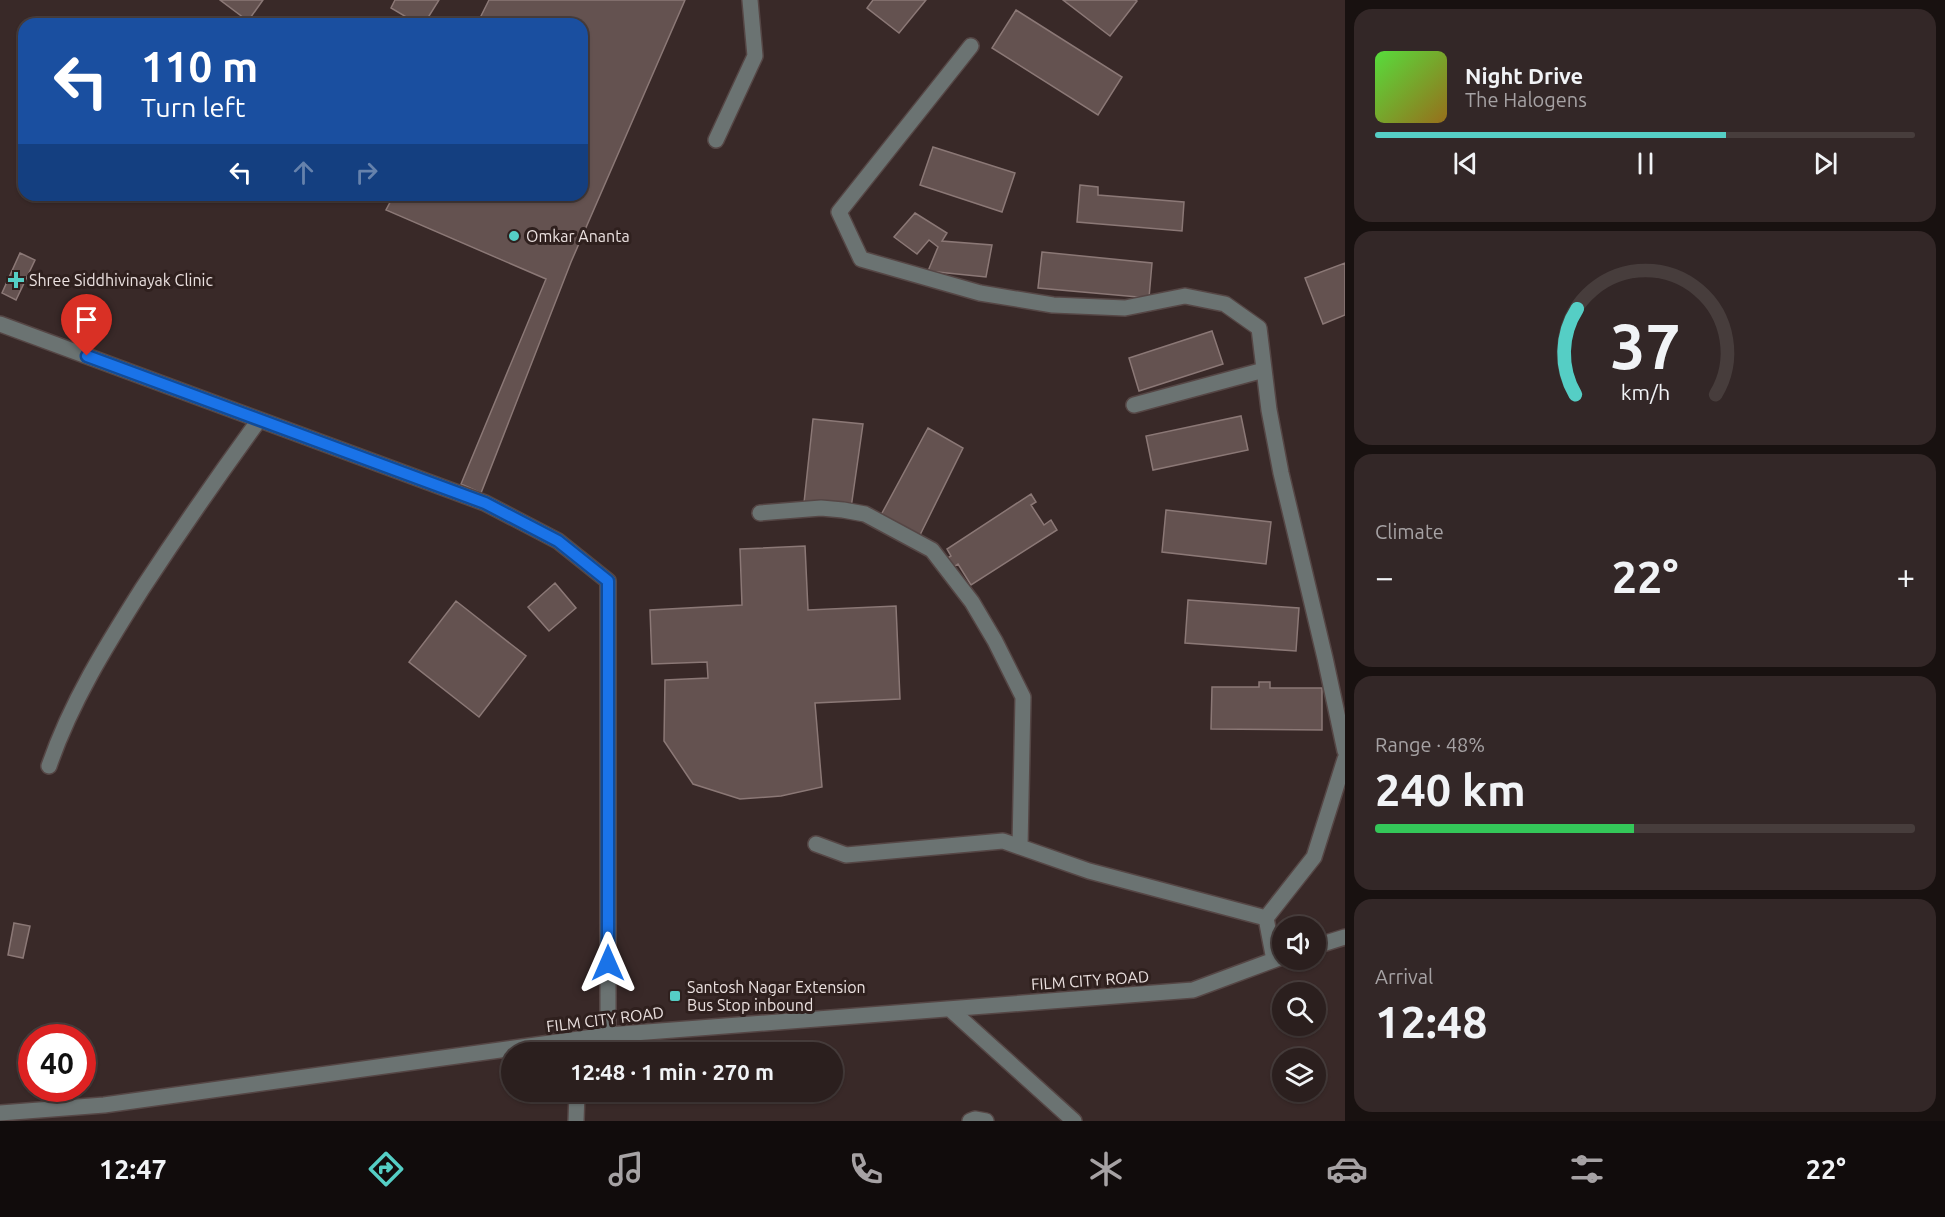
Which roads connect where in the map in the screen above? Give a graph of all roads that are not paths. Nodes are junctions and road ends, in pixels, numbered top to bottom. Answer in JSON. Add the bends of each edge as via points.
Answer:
{"nodes":[{"id":1,"x":750,"y":0,"type":"edge"},
{"id":2,"x":971,"y":46,"type":"dead end"},
{"id":3,"x":716,"y":140,"type":"dead end"},
{"id":4,"x":0,"y":324,"type":"edge"},
{"id":5,"x":1264,"y":370,"type":"junction"},
{"id":6,"x":1134,"y":405,"type":"dead end"},
{"id":7,"x":260,"y":420,"type":"junction"},
{"id":8,"x":760,"y":513,"type":"dead end"},
{"id":9,"x":1345,"y":751,"type":"edge"},
{"id":10,"x":1345,"y":759,"type":"edge"},
{"id":11,"x":50,"y":766,"type":"dead end"},
{"id":12,"x":816,"y":844,"type":"dead end"},
{"id":13,"x":1020,"y":847,"type":"junction"},
{"id":14,"x":1266,"y":918,"type":"junction"},
{"id":15,"x":1345,"y":937,"type":"edge"},
{"id":16,"x":1272,"y":938,"type":"edge"},
{"id":17,"x":1326,"y":943,"type":"edge"},
{"id":18,"x":1272,"y":960,"type":"edge"},
{"id":19,"x":950,"y":1009,"type":"junction"},
{"id":20,"x":608,"y":1035,"type":"junction"},
{"id":21,"x":590,"y":1042,"type":"edge"},
{"id":22,"x":501,"y":1056,"type":"edge"},
{"id":23,"x":577,"y":1102,"type":"edge"},
{"id":24,"x":0,"y":1113,"type":"edge"},
{"id":25,"x":576,"y":1121,"type":"edge"},
{"id":26,"x":970,"y":1121,"type":"edge"},
{"id":27,"x":986,"y":1121,"type":"edge"},
{"id":28,"x":1074,"y":1121,"type":"edge"}],
"edges":[{"from":1,"to":3,"type":"street","via":[[755,56]]},
{"from":2,"to":5,"type":"street","via":[[840,213],[861,259],[980,293],[1053,305],[1125,308],[1185,296],[1225,304],[1259,328]]},
{"from":4,"to":7,"type":"street"},
{"from":5,"to":6,"type":"street"},
{"from":5,"to":9,"type":"street","via":[[1281,473]]},
{"from":7,"to":11,"type":"street","via":[[192,511],[100,654],[59,738]]},
{"from":7,"to":20,"type":"street","via":[[485,503],[558,541],[608,581]]},
{"from":8,"to":13,"type":"street","via":[[820,508],[865,514],[932,550],[972,603],[1023,697]]},
{"from":10,"to":14,"type":"street","via":[[1314,856]]},
{"from":12,"to":13,"type":"street","via":[[846,855],[1003,841]]},
{"from":13,"to":14,"type":"street","via":[[1089,871]]},
{"from":14,"to":16,"type":"street"},
{"from":15,"to":17,"type":"street"},
{"from":18,"to":19,"type":"street","name":"FILM CITY ROAD","via":[[1193,990]]},
{"from":19,"to":20,"type":"street","name":"FILM CITY ROAD"},
{"from":19,"to":28,"type":"street"},
{"from":20,"to":21,"type":"street","name":"FILM CITY ROAD"},
{"from":22,"to":24,"type":"street","name":"FILM CITY ROAD","via":[[104,1106]]},
{"from":23,"to":25,"type":"street"},
{"from":26,"to":27,"type":"street"}]}
